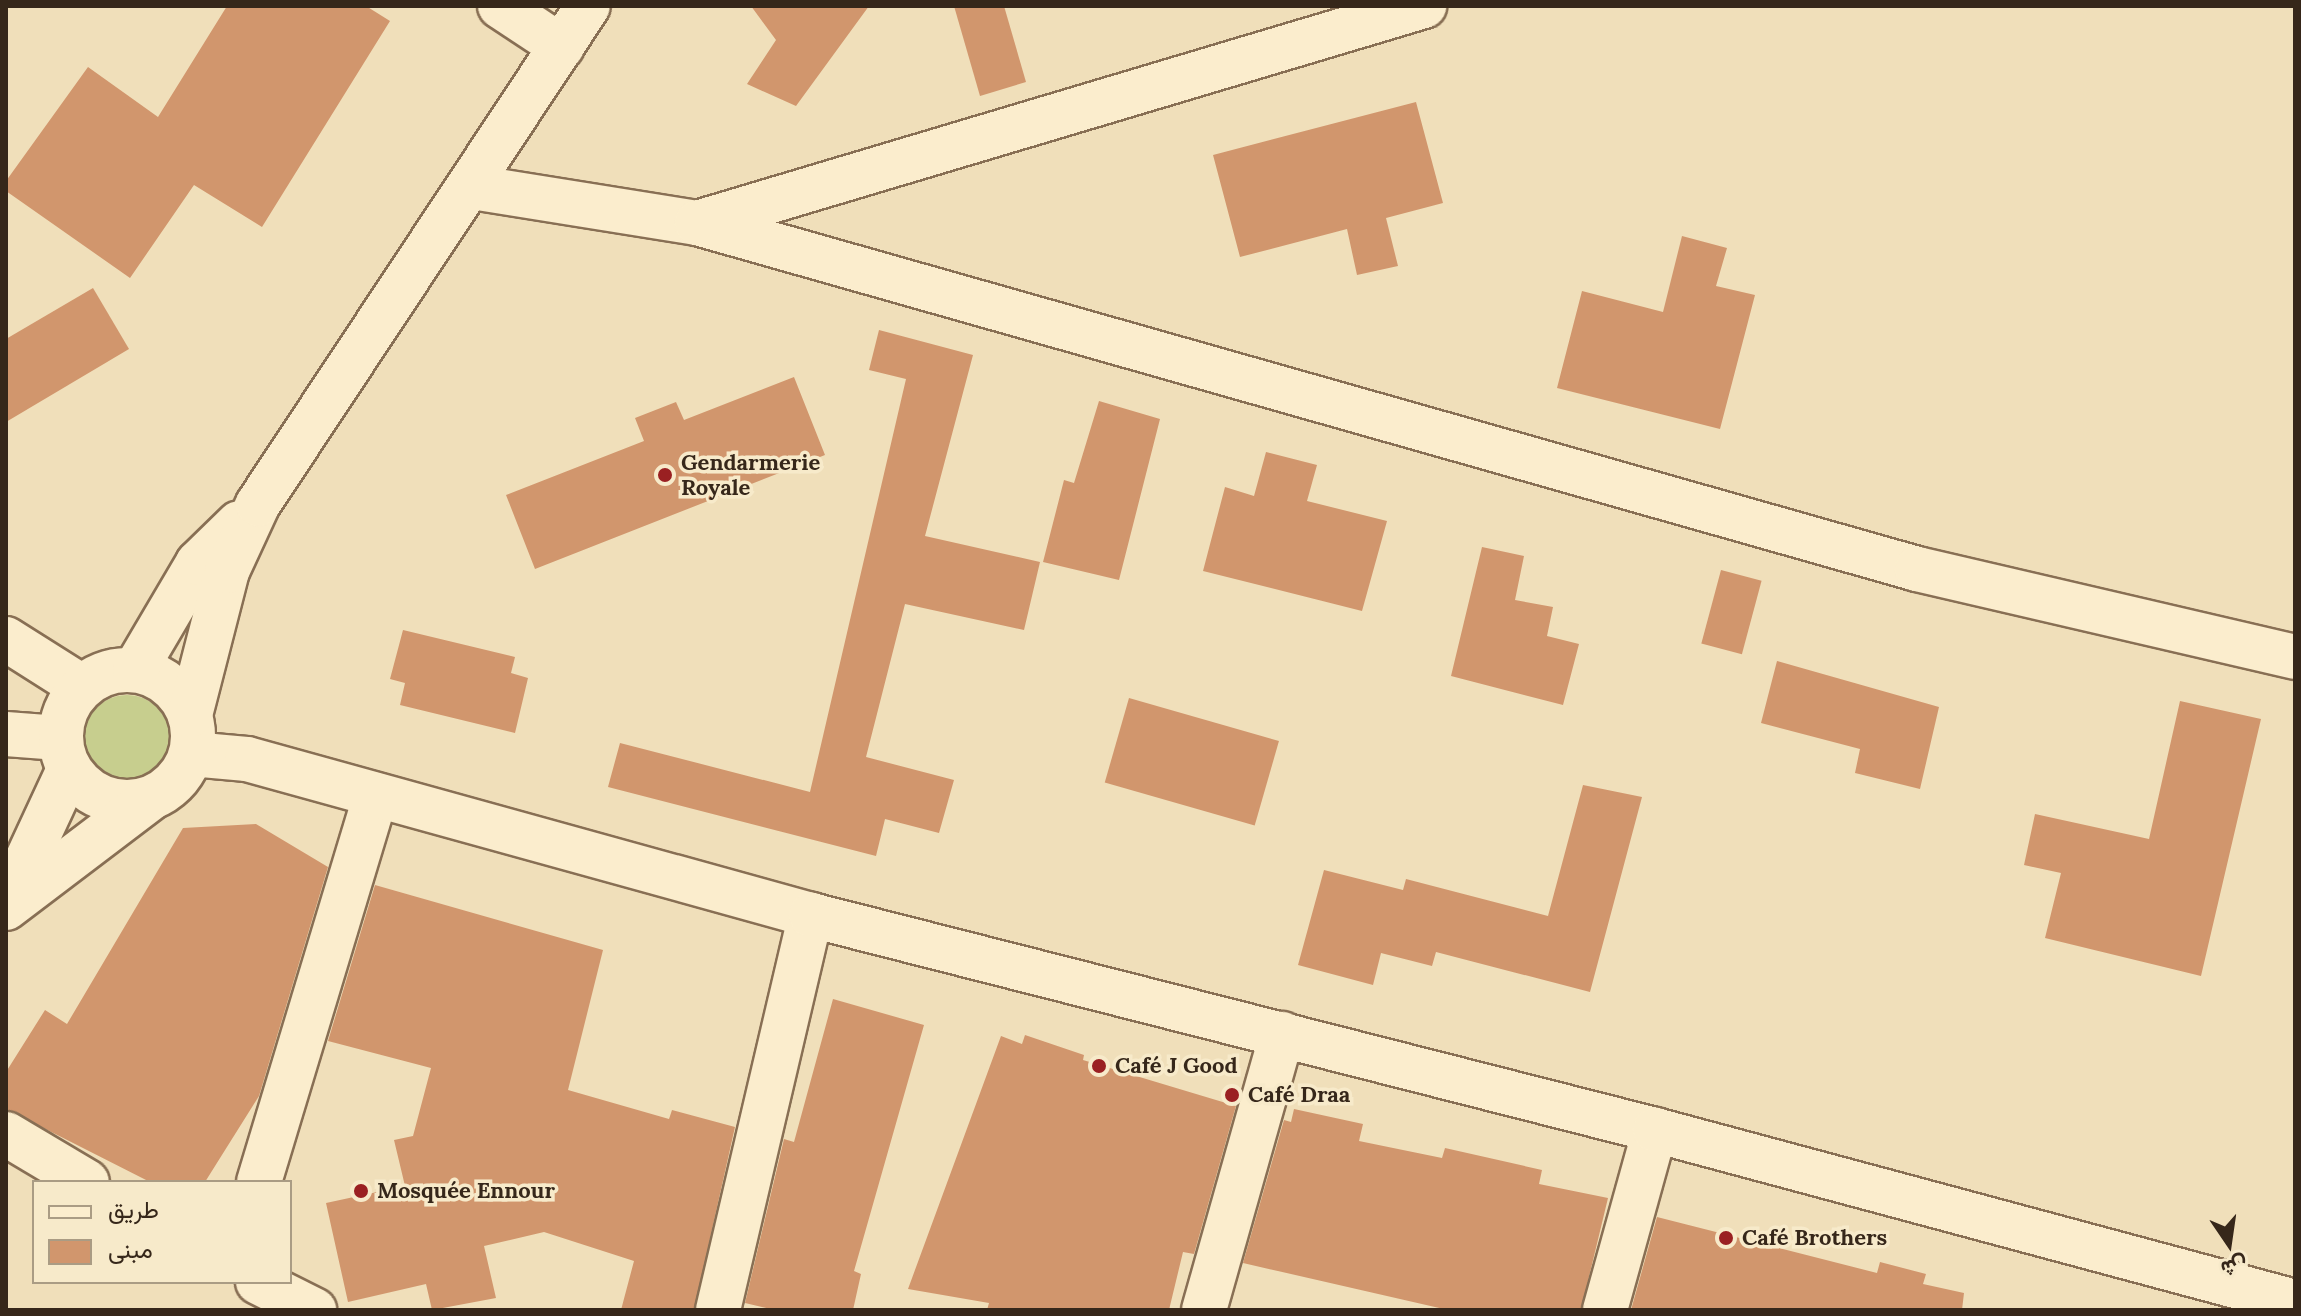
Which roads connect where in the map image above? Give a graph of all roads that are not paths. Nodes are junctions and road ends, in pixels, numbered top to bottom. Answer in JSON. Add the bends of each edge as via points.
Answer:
{"nodes":[{"id":1,"x":500,"y":6,"type":"edge"},
{"id":2,"x":588,"y":6,"type":"edge"},
{"id":3,"x":1424,"y":6,"type":"edge"},
{"id":4,"x":562,"y":47,"type":"junction"},
{"id":5,"x":472,"y":187,"type":"junction"},
{"id":6,"x":697,"y":223,"type":"junction"},
{"id":7,"x":258,"y":504,"type":"junction"},
{"id":8,"x":6,"y":639,"type":"edge"},
{"id":9,"x":2295,"y":657,"type":"edge"},
{"id":10,"x":135,"y":670,"type":"junction"},
{"id":11,"x":82,"y":687,"type":"junction"},
{"id":12,"x":6,"y":734,"type":"edge"},
{"id":13,"x":191,"y":735,"type":"junction"},
{"id":14,"x":64,"y":754,"type":"junction"},
{"id":15,"x":376,"y":795,"type":"junction"},
{"id":16,"x":151,"y":798,"type":"junction"},
{"id":17,"x":6,"y":907,"type":"edge"},
{"id":18,"x":811,"y":915,"type":"junction"},
{"id":19,"x":1282,"y":1034,"type":"junction"},
{"id":20,"x":1655,"y":1130,"type":"junction"},
{"id":21,"x":6,"y":1134,"type":"edge"},
{"id":22,"x":84,"y":1180,"type":"edge"},
{"id":23,"x":260,"y":1180,"type":"edge"},
{"id":24,"x":262,"y":1284,"type":"edge"},
{"id":25,"x":2295,"y":1302,"type":"edge"},
{"id":26,"x":314,"y":1310,"type":"edge"},
{"id":27,"x":718,"y":1310,"type":"edge"},
{"id":28,"x":1204,"y":1310,"type":"edge"},
{"id":29,"x":1605,"y":1310,"type":"edge"}],
"edges":[{"from":1,"to":4,"type":"street"},
{"from":2,"to":4,"type":"street"},
{"from":3,"to":6,"type":"street"},
{"from":4,"to":5,"type":"street"},
{"from":5,"to":6,"type":"street"},
{"from":5,"to":7,"type":"street"},
{"from":6,"to":9,"type":"street","via":[[1917,569]]},
{"from":7,"to":10,"type":"street","via":[[198,563]]},
{"from":7,"to":13,"type":"street","via":[[227,571]]},
{"from":8,"to":11,"type":"street"},
{"from":10,"to":11,"type":"street","via":[[116,670]]},
{"from":10,"to":13,"type":"street","via":[[178,693]]},
{"from":11,"to":14,"type":"street","via":[[65,710]]},
{"from":12,"to":14,"type":"street"},
{"from":13,"to":15,"type":"street","via":[[247,759]]},
{"from":13,"to":16,"type":"street","via":[[169,788]]},
{"from":14,"to":16,"type":"street","via":[[104,799]]},
{"from":14,"to":17,"type":"street"},
{"from":15,"to":18,"type":"street"},
{"from":15,"to":23,"type":"street"},
{"from":16,"to":17,"type":"street"},
{"from":18,"to":19,"type":"street"},
{"from":18,"to":27,"type":"street"},
{"from":19,"to":20,"type":"street"},
{"from":19,"to":28,"type":"street"},
{"from":20,"to":25,"type":"street"},
{"from":20,"to":29,"type":"street"},
{"from":21,"to":22,"type":"street"},
{"from":24,"to":26,"type":"street"}]}
